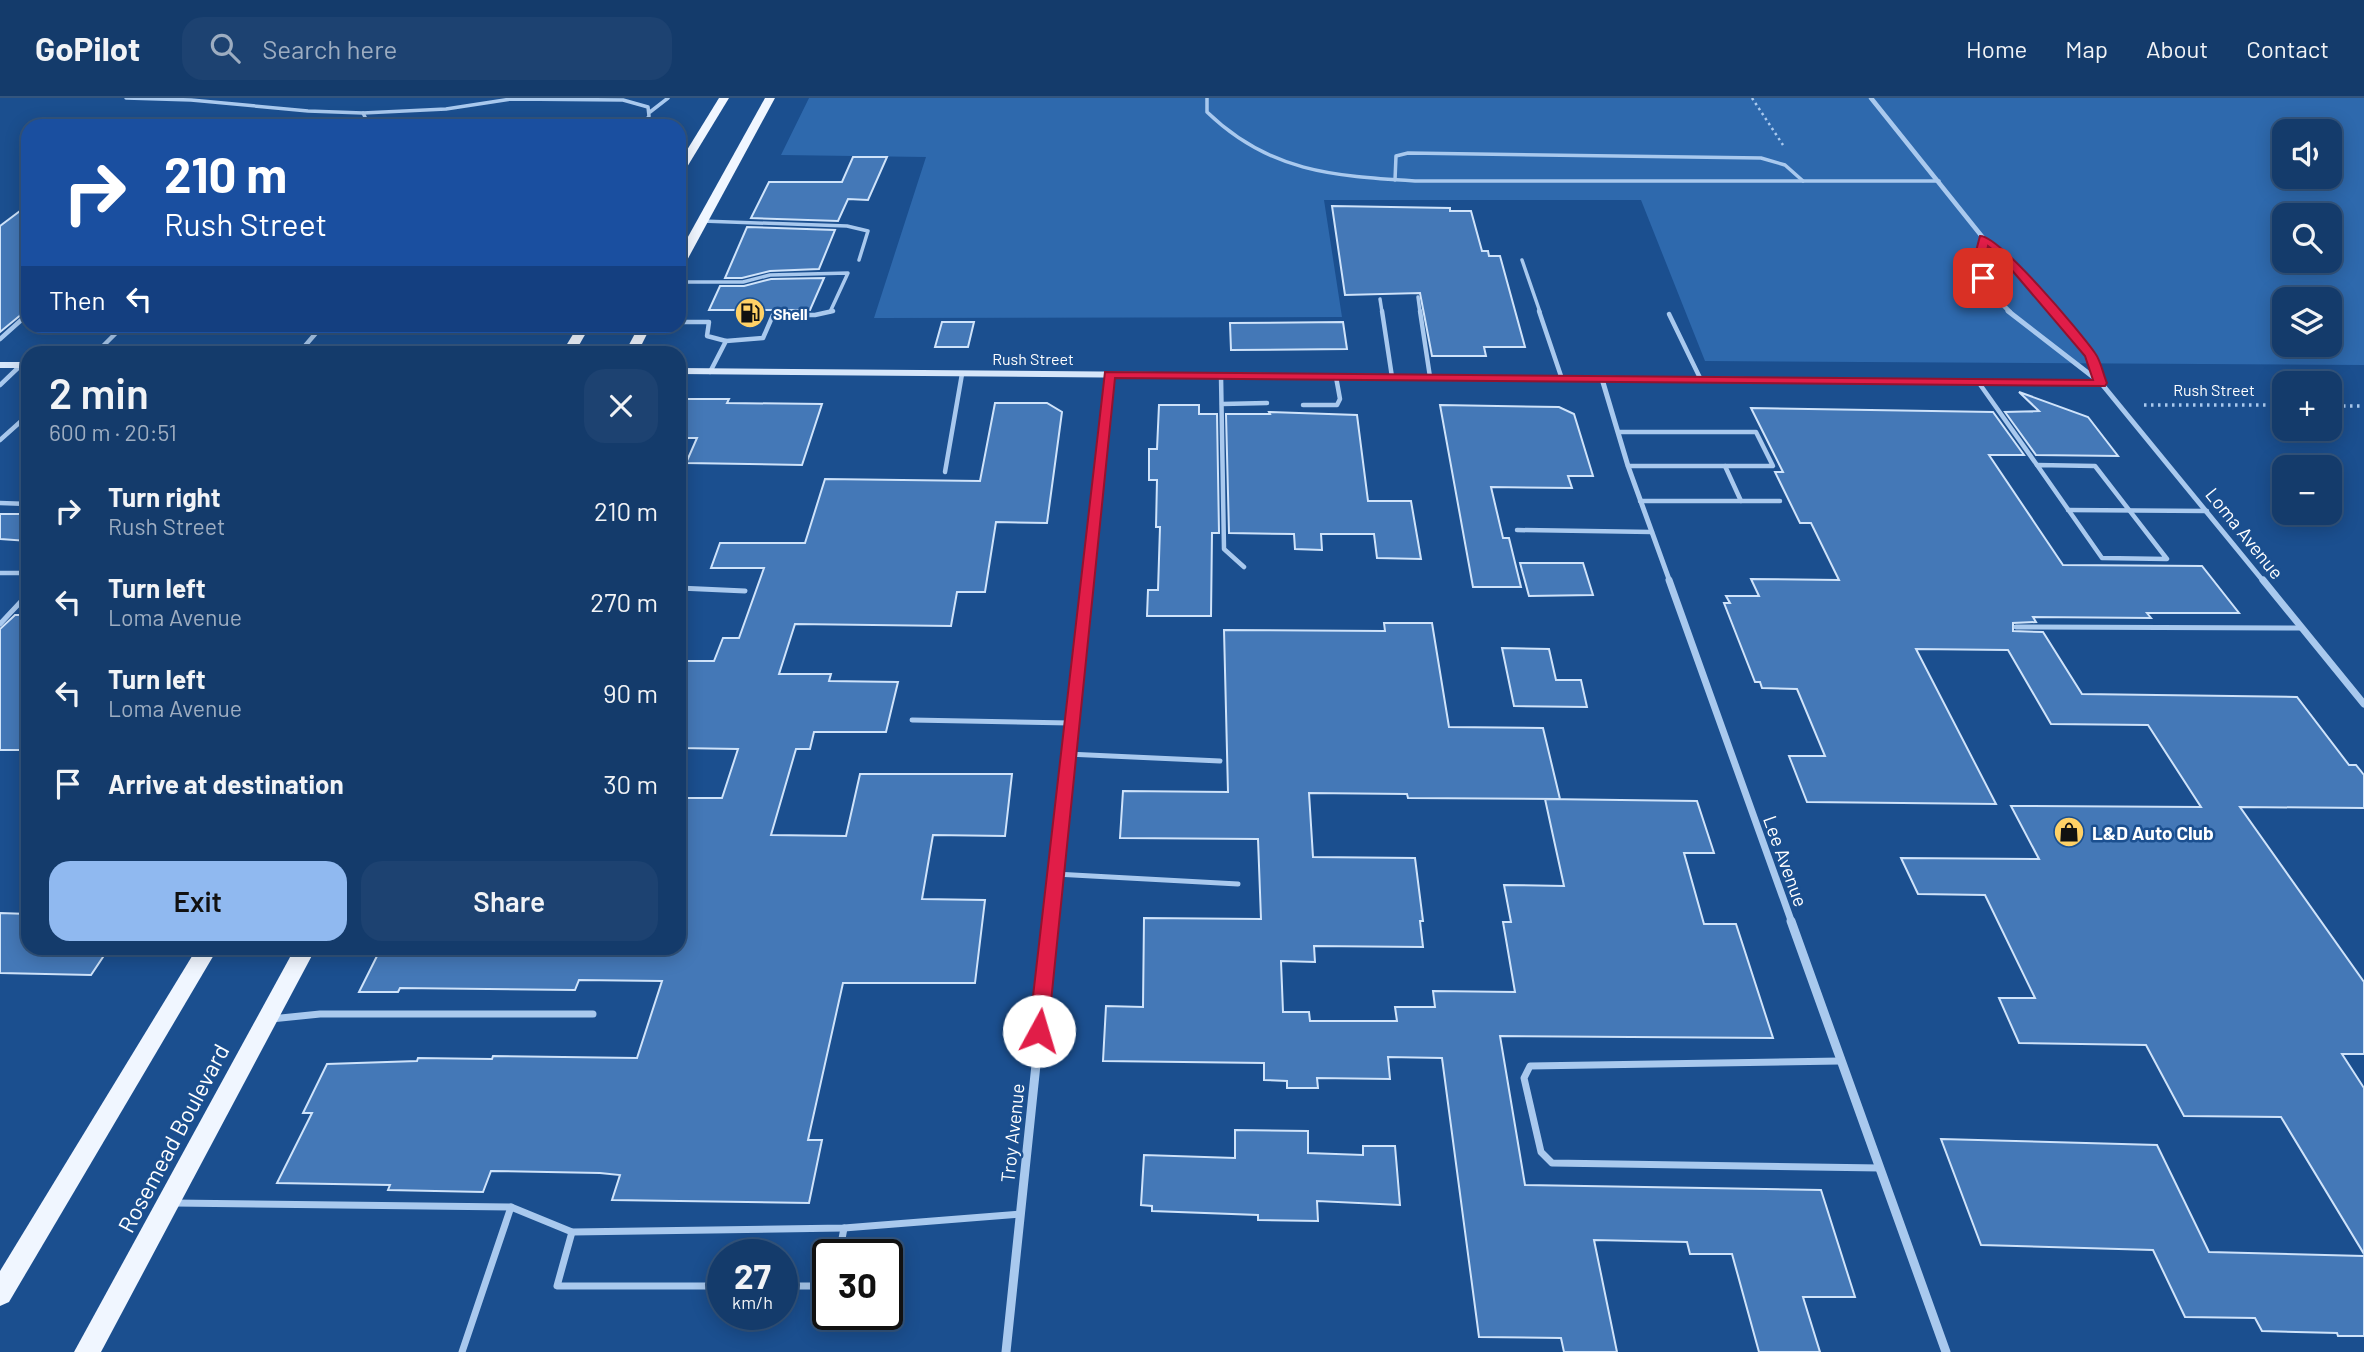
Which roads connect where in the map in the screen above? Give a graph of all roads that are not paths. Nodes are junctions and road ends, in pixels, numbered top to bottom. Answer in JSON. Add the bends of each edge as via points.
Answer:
{"nodes":[{"id":1,"x":126,"y":98,"type":"edge"},
{"id":2,"x":139,"y":98,"type":"edge"},
{"id":3,"x":244,"y":98,"type":"edge"},
{"id":4,"x":481,"y":98,"type":"edge"},
{"id":5,"x":642,"y":98,"type":"edge"},
{"id":6,"x":668,"y":98,"type":"edge"},
{"id":7,"x":724,"y":98,"type":"edge"},
{"id":8,"x":770,"y":98,"type":"edge"},
{"id":9,"x":1207,"y":98,"type":"edge"},
{"id":10,"x":1871,"y":98,"type":"edge"},
{"id":11,"x":236,"y":103,"type":"junction"},
{"id":12,"x":476,"y":103,"type":"junction"},
{"id":13,"x":642,"y":104,"type":"junction"},
{"id":14,"x":650,"y":112,"type":"junction"},
{"id":15,"x":363,"y":113,"type":"junction"},
{"id":16,"x":366,"y":119,"type":"edge"},
{"id":17,"x":646,"y":119,"type":"edge"},
{"id":18,"x":686,"y":160,"type":"edge"},
{"id":19,"x":1395,"y":180,"type":"junction"},
{"id":20,"x":1803,"y":181,"type":"junction"},
{"id":21,"x":1939,"y":181,"type":"junction"},
{"id":22,"x":702,"y":221,"type":"junction"},
{"id":23,"x":1984,"y":239,"type":"junction"},
{"id":24,"x":686,"y":251,"type":"edge"},
{"id":25,"x":859,"y":260,"type":"dead end"},
{"id":26,"x":1522,"y":260,"type":"dead end"},
{"id":27,"x":686,"y":282,"type":"edge"},
{"id":28,"x":1418,"y":297,"type":"dead end"},
{"id":29,"x":1380,"y":299,"type":"dead end"},
{"id":30,"x":1669,"y":314,"type":"dead end"},
{"id":31,"x":21,"y":320,"type":"edge"},
{"id":32,"x":686,"y":323,"type":"edge"},
{"id":33,"x":116,"y":333,"type":"edge"},
{"id":34,"x":0,"y":339,"type":"edge"},
{"id":35,"x":726,"y":341,"type":"junction"},
{"id":36,"x":103,"y":346,"type":"edge"},
{"id":37,"x":0,"y":365,"type":"edge"},
{"id":38,"x":21,"y":365,"type":"edge"},
{"id":39,"x":21,"y":368,"type":"edge"},
{"id":40,"x":686,"y":372,"type":"edge"},
{"id":41,"x":710,"y":372,"type":"junction"},
{"id":42,"x":962,"y":374,"type":"junction"},
{"id":43,"x":1109,"y":375,"type":"junction"},
{"id":44,"x":1221,"y":376,"type":"junction"},
{"id":45,"x":1336,"y":377,"type":"junction"},
{"id":46,"x":1392,"y":377,"type":"junction"},
{"id":47,"x":1430,"y":377,"type":"junction"},
{"id":48,"x":1562,"y":379,"type":"junction"},
{"id":49,"x":1602,"y":379,"type":"junction"},
{"id":50,"x":1701,"y":380,"type":"junction"},
{"id":51,"x":1979,"y":383,"type":"junction"},
{"id":52,"x":2101,"y":383,"type":"junction"},
{"id":53,"x":0,"y":385,"type":"edge"},
{"id":54,"x":1267,"y":403,"type":"dead end"},
{"id":55,"x":1222,"y":404,"type":"junction"},
{"id":56,"x":1303,"y":405,"type":"dead end"},
{"id":57,"x":21,"y":421,"type":"edge"},
{"id":58,"x":1620,"y":432,"type":"junction"},
{"id":59,"x":0,"y":440,"type":"edge"},
{"id":60,"x":1628,"y":466,"type":"junction"},
{"id":61,"x":1725,"y":466,"type":"junction"},
{"id":62,"x":2037,"y":466,"type":"junction"},
{"id":63,"x":945,"y":472,"type":"dead end"},
{"id":64,"x":1640,"y":501,"type":"junction"},
{"id":65,"x":1741,"y":501,"type":"junction"},
{"id":66,"x":1780,"y":501,"type":"dead end"},
{"id":67,"x":0,"y":503,"type":"edge"},
{"id":68,"x":21,"y":504,"type":"edge"},
{"id":69,"x":2068,"y":510,"type":"junction"},
{"id":70,"x":2131,"y":511,"type":"junction"},
{"id":71,"x":2207,"y":511,"type":"junction"},
{"id":72,"x":1517,"y":530,"type":"dead end"},
{"id":73,"x":1651,"y":533,"type":"junction"},
{"id":74,"x":1244,"y":567,"type":"dead end"},
{"id":75,"x":0,"y":573,"type":"edge"},
{"id":76,"x":21,"y":573,"type":"edge"},
{"id":77,"x":686,"y":588,"type":"edge"},
{"id":78,"x":745,"y":592,"type":"dead end"},
{"id":79,"x":21,"y":602,"type":"edge"},
{"id":80,"x":0,"y":624,"type":"edge"},
{"id":81,"x":2016,"y":627,"type":"dead end"},
{"id":82,"x":2302,"y":628,"type":"junction"},
{"id":83,"x":2364,"y":704,"type":"edge"},
{"id":84,"x":912,"y":720,"type":"dead end"},
{"id":85,"x":1070,"y":723,"type":"junction"},
{"id":86,"x":1067,"y":754,"type":"junction"},
{"id":87,"x":1220,"y":761,"type":"dead end"},
{"id":88,"x":1055,"y":874,"type":"junction"},
{"id":89,"x":1238,"y":884,"type":"dead end"},
{"id":90,"x":204,"y":955,"type":"edge"},
{"id":91,"x":302,"y":955,"type":"edge"},
{"id":92,"x":593,"y":1014,"type":"dead end"},
{"id":93,"x":267,"y":1020,"type":"junction"},
{"id":94,"x":1840,"y":1061,"type":"junction"},
{"id":95,"x":1880,"y":1168,"type":"junction"},
{"id":96,"x":168,"y":1203,"type":"junction"},
{"id":97,"x":511,"y":1207,"type":"junction"},
{"id":98,"x":1020,"y":1214,"type":"junction"},
{"id":99,"x":844,"y":1228,"type":"junction"},
{"id":100,"x":572,"y":1232,"type":"junction"},
{"id":101,"x":842,"y":1239,"type":"edge"},
{"id":102,"x":707,"y":1286,"type":"edge"},
{"id":103,"x":0,"y":1294,"type":"edge"},
{"id":104,"x":87,"y":1352,"type":"edge"},
{"id":105,"x":462,"y":1352,"type":"edge"},
{"id":106,"x":1006,"y":1352,"type":"edge"},
{"id":107,"x":1946,"y":1352,"type":"edge"}],
"edges":[{"from":1,"to":2,"type":"lane"},
{"from":2,"to":11,"type":"lane"},
{"from":3,"to":11,"type":"lane"},
{"from":4,"to":12,"type":"lane"},
{"from":5,"to":13,"type":"lane"},
{"from":6,"to":14,"type":"lane"},
{"from":7,"to":18,"type":"main road"},
{"from":8,"to":22,"type":"main road"},
{"from":9,"to":19,"type":"lane","via":[[1207,112],[1223,131],[1255,153],[1310,169]]},
{"from":10,"to":21,"type":"street","name":"Loma Avenue"},
{"from":11,"to":15,"type":"lane"},
{"from":12,"to":13,"type":"lane","via":[[525,99]]},
{"from":12,"to":15,"type":"lane"},
{"from":13,"to":14,"type":"lane"},
{"from":14,"to":17,"type":"lane"},
{"from":15,"to":16,"type":"lane"},
{"from":19,"to":20,"type":"lane"},
{"from":19,"to":20,"type":"lane","via":[[1396,156],[1408,153],[1762,158],[1790,165]]},
{"from":20,"to":21,"type":"lane"},
{"from":21,"to":23,"type":"street","name":"Loma Avenue"},
{"from":22,"to":24,"type":"main road"},
{"from":22,"to":25,"type":"lane","via":[[847,226],[868,231]]},
{"from":23,"to":52,"type":"street","name":"Loma Avenue","via":[[2003,252],[2091,355]]},
{"from":23,"to":52,"type":"street","name":"Loma Avenue","via":[[1980,255],[1983,278],[2001,304]]},
{"from":26,"to":48,"type":"lane"},
{"from":27,"to":35,"type":"lane","via":[[848,273],[832,312],[773,315],[762,338]]},
{"from":28,"to":47,"type":"lane"},
{"from":29,"to":46,"type":"lane"},
{"from":30,"to":50,"type":"lane"},
{"from":31,"to":34,"type":"lane"},
{"from":32,"to":35,"type":"lane","via":[[709,322],[707,336]]},
{"from":33,"to":36,"type":"lane"},
{"from":35,"to":41,"type":"lane"},
{"from":37,"to":38,"type":"street"},
{"from":39,"to":53,"type":"lane"},
{"from":40,"to":41,"type":"street","name":"Rush Street"},
{"from":41,"to":42,"type":"street","name":"Rush Street"},
{"from":42,"to":43,"type":"street","name":"Rush Street"},
{"from":42,"to":63,"type":"lane"},
{"from":43,"to":44,"type":"street","name":"Rush Street"},
{"from":43,"to":85,"type":"street","name":"Troy Avenue"},
{"from":44,"to":45,"type":"street","name":"Rush Street"},
{"from":44,"to":55,"type":"lane"},
{"from":45,"to":46,"type":"street","name":"Rush Street"},
{"from":45,"to":56,"type":"lane","via":[[1337,405]]},
{"from":46,"to":47,"type":"street","name":"Rush Street"},
{"from":47,"to":48,"type":"street","name":"Rush Street"},
{"from":48,"to":49,"type":"street","name":"Rush Street"},
{"from":49,"to":50,"type":"street","name":"Rush Street"},
{"from":49,"to":58,"type":"street","name":"Lee Avenue"},
{"from":50,"to":51,"type":"street","name":"Rush Street"},
{"from":51,"to":52,"type":"street","name":"Rush Street"},
{"from":51,"to":62,"type":"lane"},
{"from":52,"to":71,"type":"street","name":"Loma Avenue"},
{"from":54,"to":55,"type":"lane"},
{"from":55,"to":74,"type":"lane","via":[[1224,549]]},
{"from":57,"to":59,"type":"lane"},
{"from":58,"to":60,"type":"street","name":"Lee Avenue"},
{"from":58,"to":61,"type":"lane","via":[[1756,432],[1773,466]]},
{"from":60,"to":61,"type":"lane"},
{"from":60,"to":64,"type":"street","name":"Lee Avenue"},
{"from":61,"to":65,"type":"lane"},
{"from":62,"to":69,"type":"lane"},
{"from":62,"to":70,"type":"lane","via":[[2095,466]]},
{"from":64,"to":65,"type":"lane"},
{"from":64,"to":73,"type":"street","name":"Lee Avenue"},
{"from":65,"to":66,"type":"lane"},
{"from":67,"to":68,"type":"lane"},
{"from":69,"to":70,"type":"lane"},
{"from":69,"to":70,"type":"lane","via":[[2102,558],[2167,559]]},
{"from":70,"to":71,"type":"lane"},
{"from":71,"to":82,"type":"street","name":"Loma Avenue"},
{"from":72,"to":73,"type":"lane"},
{"from":73,"to":94,"type":"street","name":"Lee Avenue"},
{"from":75,"to":76,"type":"lane"},
{"from":77,"to":78,"type":"lane"},
{"from":79,"to":80,"type":"lane"},
{"from":81,"to":82,"type":"lane"},
{"from":82,"to":83,"type":"street","name":"Loma Avenue"},
{"from":84,"to":85,"type":"lane"},
{"from":85,"to":86,"type":"street","name":"Troy Avenue"},
{"from":86,"to":87,"type":"lane"},
{"from":86,"to":88,"type":"street","name":"Troy Avenue"},
{"from":88,"to":89,"type":"lane"},
{"from":88,"to":98,"type":"street","name":"Troy Avenue"},
{"from":90,"to":103,"type":"main road"},
{"from":91,"to":93,"type":"main road","name":"Rosemead Boulevard"},
{"from":92,"to":93,"type":"lane","via":[[320,1014]]},
{"from":93,"to":96,"type":"main road","name":"Rosemead Boulevard"},
{"from":94,"to":95,"type":"street","name":"Lee Avenue"},
{"from":94,"to":95,"type":"lane","via":[[1530,1066],[1524,1078],[1541,1152],[1552,1163]]},
{"from":95,"to":107,"type":"street","name":"Lee Avenue"},
{"from":96,"to":97,"type":"lane"},
{"from":96,"to":104,"type":"main road","name":"Rosemead Boulevard"},
{"from":97,"to":100,"type":"lane"},
{"from":97,"to":105,"type":"lane"},
{"from":98,"to":99,"type":"lane"},
{"from":98,"to":106,"type":"street","name":"Troy Avenue"},
{"from":99,"to":100,"type":"lane"},
{"from":99,"to":101,"type":"lane"},
{"from":100,"to":102,"type":"lane","via":[[557,1286]]}]}
